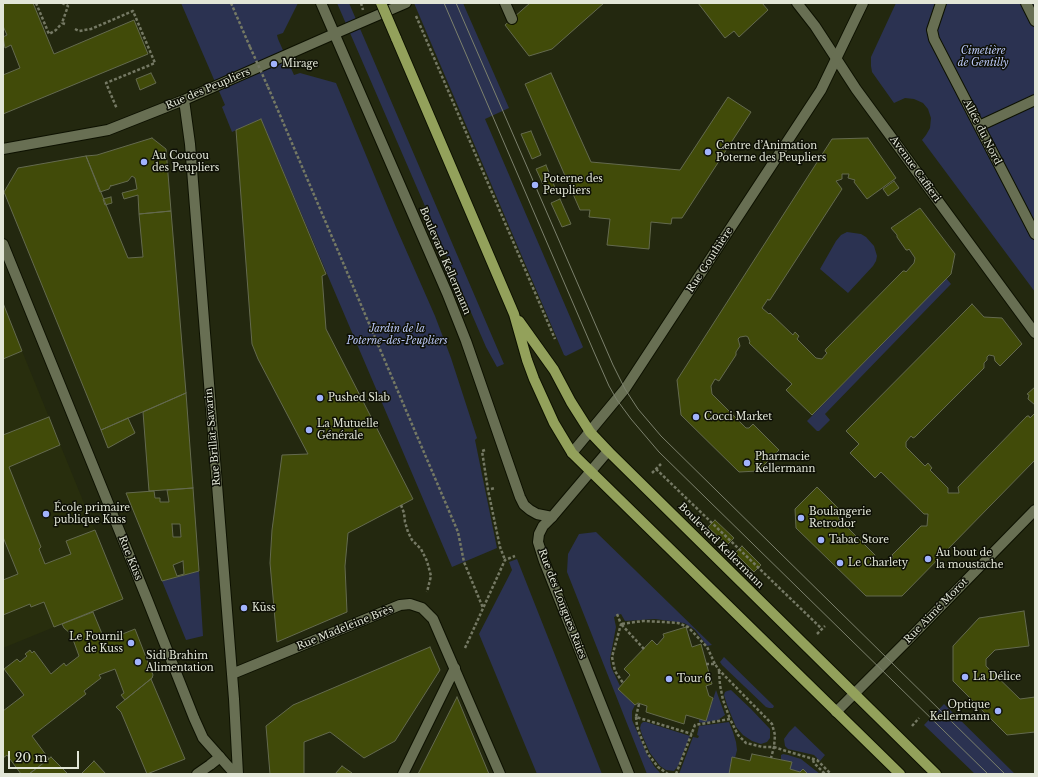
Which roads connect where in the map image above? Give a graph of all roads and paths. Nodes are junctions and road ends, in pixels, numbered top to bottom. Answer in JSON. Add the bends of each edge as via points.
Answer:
{"nodes":[{"id":1,"x":36,"y":3,"type":"edge"},
{"id":2,"x":62,"y":3,"type":"edge"},
{"id":3,"x":231,"y":3,"type":"edge"},
{"id":4,"x":321,"y":3,"type":"edge"},
{"id":5,"x":381,"y":3,"type":"edge"},
{"id":6,"x":406,"y":3,"type":"edge"},
{"id":7,"x":505,"y":3,"type":"edge"},
{"id":8,"x":797,"y":3,"type":"edge"},
{"id":9,"x":863,"y":3,"type":"edge"},
{"id":10,"x":941,"y":3,"type":"edge"},
{"id":11,"x":1026,"y":3,"type":"edge"},
{"id":12,"x":512,"y":19,"type":"dead end"},
{"id":13,"x":1035,"y":21,"type":"edge"},
{"id":14,"x":420,"y":25,"type":"dead end"},
{"id":15,"x":75,"y":29,"type":"dead end"},
{"id":16,"x":334,"y":34,"type":"junction"},
{"id":17,"x":836,"y":59,"type":"junction"},
{"id":18,"x":184,"y":100,"type":"junction"},
{"id":19,"x":1035,"y":100,"type":"edge"},
{"id":20,"x":118,"y":109,"type":"dead end"},
{"id":21,"x":980,"y":126,"type":"junction"},
{"id":22,"x":3,"y":149,"type":"edge"},
{"id":23,"x":1035,"y":234,"type":"edge"},
{"id":24,"x":3,"y":244,"type":"edge"},
{"id":25,"x":514,"y":314,"type":"junction"},
{"id":26,"x":1035,"y":333,"type":"edge"},
{"id":27,"x":556,"y":343,"type":"dead end"},
{"id":28,"x":590,"y":432,"type":"junction"},
{"id":29,"x":485,"y":450,"type":"dead end"},
{"id":30,"x":608,"y":451,"type":"junction"},
{"id":31,"x":572,"y":453,"type":"junction"},
{"id":32,"x":661,"y":464,"type":"dead end"},
{"id":33,"x":656,"y":468,"type":"junction"},
{"id":34,"x":590,"y":472,"type":"junction"},
{"id":35,"x":652,"y":473,"type":"dead end"},
{"id":36,"x":495,"y":488,"type":"dead end"},
{"id":37,"x":491,"y":489,"type":"dead end"},
{"id":38,"x":401,"y":505,"type":"dead end"},
{"id":39,"x":1035,"y":510,"type":"edge"},
{"id":40,"x":552,"y":517,"type":"junction"},
{"id":41,"x":515,"y":556,"type":"dead end"},
{"id":42,"x":505,"y":560,"type":"junction"},
{"id":43,"x":431,"y":576,"type":"dead end"},
{"id":44,"x":483,"y":608,"type":"junction"},
{"id":45,"x":617,"y":614,"type":"dead end"},
{"id":46,"x":621,"y":624,"type":"junction"},
{"id":47,"x":825,"y":626,"type":"dead end"},
{"id":48,"x":822,"y":629,"type":"junction"},
{"id":49,"x":817,"y":634,"type":"dead end"},
{"id":50,"x":644,"y":649,"type":"dead end"},
{"id":51,"x":706,"y":664,"type":"dead end"},
{"id":52,"x":715,"y":664,"type":"junction"},
{"id":53,"x":455,"y":668,"type":"junction"},
{"id":54,"x":719,"y":670,"type":"junction"},
{"id":55,"x":232,"y":674,"type":"junction"},
{"id":56,"x":623,"y":683,"type":"dead end"},
{"id":57,"x":854,"y":694,"type":"junction"},
{"id":58,"x":639,"y":704,"type":"dead end"},
{"id":59,"x":836,"y":712,"type":"junction"},
{"id":60,"x":636,"y":717,"type":"junction"},
{"id":61,"x":920,"y":718,"type":"dead end"},
{"id":62,"x":730,"y":719,"type":"junction"},
{"id":63,"x":912,"y":726,"type":"dead end"},
{"id":64,"x":692,"y":734,"type":"junction"},
{"id":65,"x":774,"y":747,"type":"junction"},
{"id":66,"x":220,"y":757,"type":"junction"},
{"id":67,"x":771,"y":758,"type":"dead end"},
{"id":68,"x":813,"y":760,"type":"junction"},
{"id":69,"x":197,"y":774,"type":"edge"},
{"id":70,"x":235,"y":774,"type":"edge"},
{"id":71,"x":238,"y":774,"type":"edge"},
{"id":72,"x":402,"y":774,"type":"edge"},
{"id":73,"x":500,"y":774,"type":"edge"},
{"id":74,"x":629,"y":774,"type":"edge"},
{"id":75,"x":668,"y":774,"type":"edge"},
{"id":76,"x":676,"y":774,"type":"edge"},
{"id":77,"x":825,"y":774,"type":"edge"},
{"id":78,"x":831,"y":774,"type":"edge"},
{"id":79,"x":900,"y":774,"type":"edge"},
{"id":80,"x":936,"y":774,"type":"edge"}],
"edges":[{"from":1,"to":2,"type":"path","via":[[48,34],[64,23],[68,6]]},
{"from":3,"to":44,"type":"path","bridge":true,"via":[[458,532],[464,562]]},
{"from":4,"to":16,"type":"street","name":"Boulevard Kellermann"},
{"from":5,"to":25,"type":"main road","name":"Boulevard Kellermann","bridge":true},
{"from":6,"to":16,"type":"street","name":"Rue des Peupliers"},
{"from":7,"to":12,"type":"street"},
{"from":8,"to":17,"type":"street","name":"Avenue Caffieri"},
{"from":9,"to":17,"type":"street","name":"Rue Gouthière"},
{"from":10,"to":21,"type":"street","name":"Allée du Nord","via":[[932,30],[934,39]]},
{"from":11,"to":13,"type":"street"},
{"from":14,"to":27,"type":"path"},
{"from":15,"to":20,"type":"path","via":[[91,29],[133,11],[155,63],[106,83]]},
{"from":16,"to":18,"type":"street","name":"Rue des Peupliers"},
{"from":16,"to":40,"type":"street","name":"Boulevard Kellermann","via":[[466,341],[520,497],[530,510]]},
{"from":17,"to":26,"type":"street","name":"Avenue Caffieri"},
{"from":17,"to":28,"type":"street","name":"Rue Gouthière","via":[[821,90],[641,366]]},
{"from":18,"to":22,"type":"street","name":"Rue des Peupliers","via":[[108,130]]},
{"from":18,"to":55,"type":"street","name":"Rue Brillat-Savarin"},
{"from":19,"to":21,"type":"street"},
{"from":21,"to":23,"type":"street","name":"Allée du Nord"},
{"from":24,"to":66,"type":"street","name":"Rue Küss","via":[[194,718],[203,738]]},
{"from":25,"to":28,"type":"main road","name":"Boulevard Kellermann","via":[[554,370]]},
{"from":25,"to":31,"type":"main road","name":"Boulevard Kellermann","via":[[534,379],[554,423]]},
{"from":28,"to":30,"type":"main road","name":"Boulevard Kellermann"},
{"from":28,"to":31,"type":"street","name":"Rue Gouthière"},
{"from":29,"to":42,"type":"path","via":[[482,451],[488,490]]},
{"from":30,"to":34,"type":"street","name":"Rue des Longues Raies"},
{"from":30,"to":57,"type":"main road","name":"Boulevard Kellermann"},
{"from":31,"to":34,"type":"main road","name":"Boulevard Kellermann"},
{"from":32,"to":33,"type":"path"},
{"from":33,"to":35,"type":"path"},
{"from":33,"to":48,"type":"path"},
{"from":34,"to":40,"type":"street","name":"Rue des Longues Raies"},
{"from":34,"to":59,"type":"main road","name":"Boulevard Kellermann"},
{"from":36,"to":37,"type":"path"},
{"from":38,"to":43,"type":"path","via":[[408,532],[421,549]]},
{"from":39,"to":57,"type":"street","name":"Rue Aimé Morot"},
{"from":40,"to":74,"type":"street","name":"Rue des Longues Raies","via":[[543,526],[538,542]]},
{"from":41,"to":42,"type":"path"},
{"from":42,"to":44,"type":"path"},
{"from":44,"to":53,"type":"path"},
{"from":45,"to":46,"type":"path"},
{"from":46,"to":50,"type":"path"},
{"from":46,"to":52,"type":"path","via":[[643,621],[688,627],[707,647]]},
{"from":46,"to":56,"type":"path","via":[[612,657],[615,670]]},
{"from":47,"to":48,"type":"path"},
{"from":48,"to":49,"type":"path"},
{"from":51,"to":52,"type":"path"},
{"from":52,"to":54,"type":"path"},
{"from":53,"to":55,"type":"street","name":"Rue Madeleine Brès","via":[[433,619],[422,608],[410,604],[400,605]]},
{"from":53,"to":72,"type":"street"},
{"from":53,"to":73,"type":"street","name":"Rue Madeleine Brès"},
{"from":54,"to":62,"type":"path","via":[[723,700]]},
{"from":54,"to":65,"type":"path","via":[[772,724],[775,734]]},
{"from":55,"to":71,"type":"street","name":"Rue Brillat-Savarin"},
{"from":57,"to":59,"type":"street","name":"Rue Aimé Morot"},
{"from":57,"to":80,"type":"main road","name":"Boulevard Kellermann"},
{"from":58,"to":60,"type":"path"},
{"from":59,"to":79,"type":"main road","name":"Boulevard Kellermann"},
{"from":60,"to":64,"type":"path"},
{"from":60,"to":75,"type":"path","via":[[648,754],[658,767]]},
{"from":61,"to":63,"type":"path"},
{"from":62,"to":64,"type":"path","via":[[695,725]]},
{"from":62,"to":65,"type":"path","via":[[738,735],[746,742]]},
{"from":64,"to":76,"type":"path"},
{"from":65,"to":67,"type":"path"},
{"from":65,"to":68,"type":"path"},
{"from":66,"to":69,"type":"street"},
{"from":66,"to":70,"type":"street","name":"Rue Küss"},
{"from":68,"to":77,"type":"path"},
{"from":68,"to":78,"type":"path","via":[[817,760]]}]}
